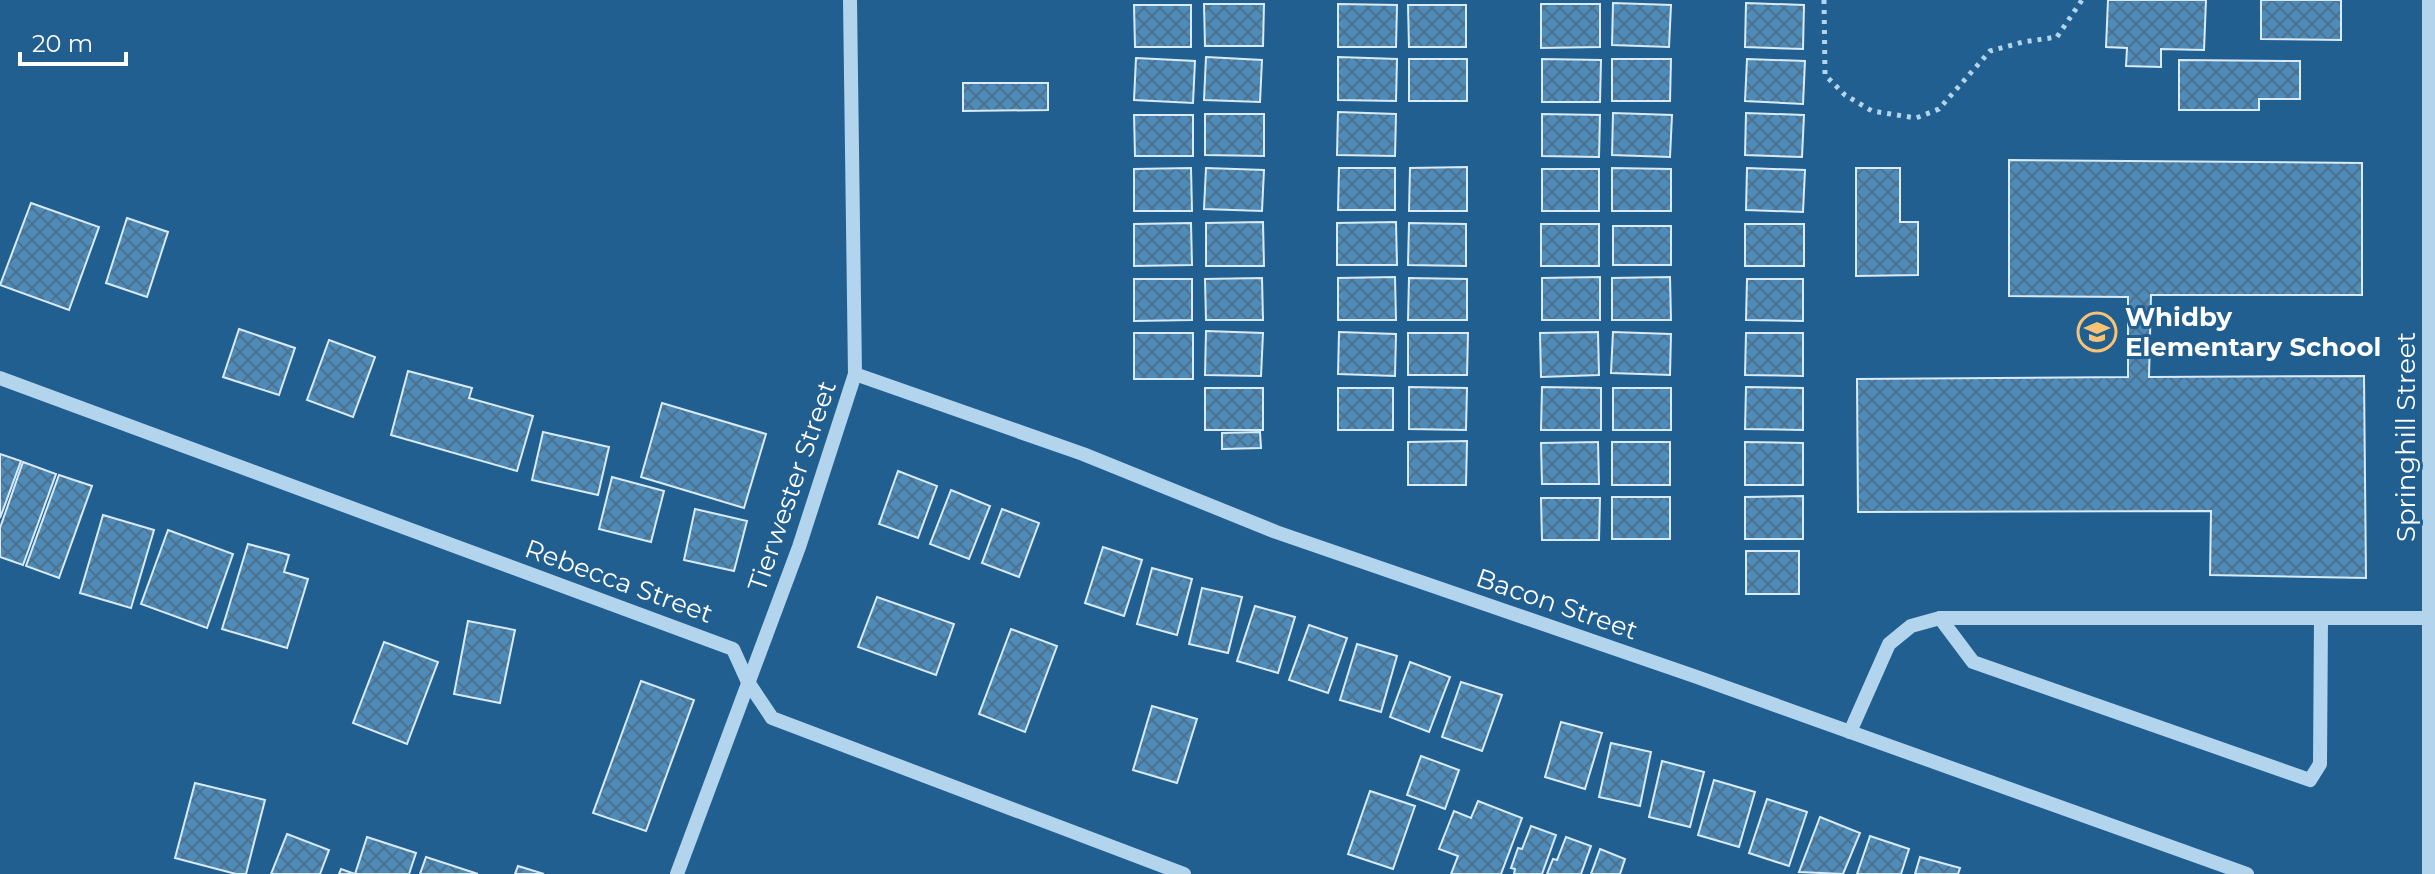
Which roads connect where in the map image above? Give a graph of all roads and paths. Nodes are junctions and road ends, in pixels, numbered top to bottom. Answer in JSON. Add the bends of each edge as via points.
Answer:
{"nodes":[{"id":1,"x":850,"y":0,"type":"edge"},
{"id":2,"x":1824,"y":0,"type":"edge"},
{"id":3,"x":2082,"y":0,"type":"edge"},
{"id":4,"x":2429,"y":0,"type":"edge"},
{"id":5,"x":2432,"y":31,"type":"edge"},
{"id":6,"x":2432,"y":334,"type":"edge"},
{"id":7,"x":855,"y":374,"type":"junction"},
{"id":8,"x":0,"y":378,"type":"edge"},
{"id":9,"x":1940,"y":618,"type":"junction"},
{"id":10,"x":2321,"y":618,"type":"junction"},
{"id":11,"x":2429,"y":618,"type":"junction"},
{"id":12,"x":748,"y":682,"type":"junction"},
{"id":13,"x":1850,"y":732,"type":"junction"},
{"id":14,"x":677,"y":874,"type":"edge"},
{"id":15,"x":1184,"y":874,"type":"edge"},
{"id":16,"x":2247,"y":874,"type":"edge"},
{"id":17,"x":2429,"y":874,"type":"edge"}],
"edges":[{"from":1,"to":7,"type":"street","name":"Tierwester Street"},
{"from":2,"to":3,"type":"path","via":[[1825,75],[1872,111],[1916,118],[1939,109],[1990,51],[2057,37]]},
{"from":4,"to":5,"type":"street","name":"Springhill Street"},
{"from":5,"to":6,"type":"street","name":"Springhill Street"},
{"from":6,"to":11,"type":"street","name":"Springhill Street"},
{"from":7,"to":12,"type":"street","name":"Tierwester Street"},
{"from":7,"to":13,"type":"street","name":"Bacon Street","via":[[1083,454],[1276,532]]},
{"from":8,"to":12,"type":"street","name":"Rebecca Street","via":[[733,649]]},
{"from":9,"to":10,"type":"street"},
{"from":9,"to":10,"type":"street","via":[[1973,662],[2310,780],[2320,764]]},
{"from":9,"to":13,"type":"street","via":[[1911,626],[1889,644]]},
{"from":10,"to":11,"type":"street"},
{"from":11,"to":17,"type":"street","name":"Springhill Street"},
{"from":12,"to":14,"type":"street","name":"Tierwester Street"},
{"from":12,"to":15,"type":"street","name":"Rebecca Street","via":[[772,718]]},
{"from":13,"to":16,"type":"street","name":"Bacon Street"}]}
